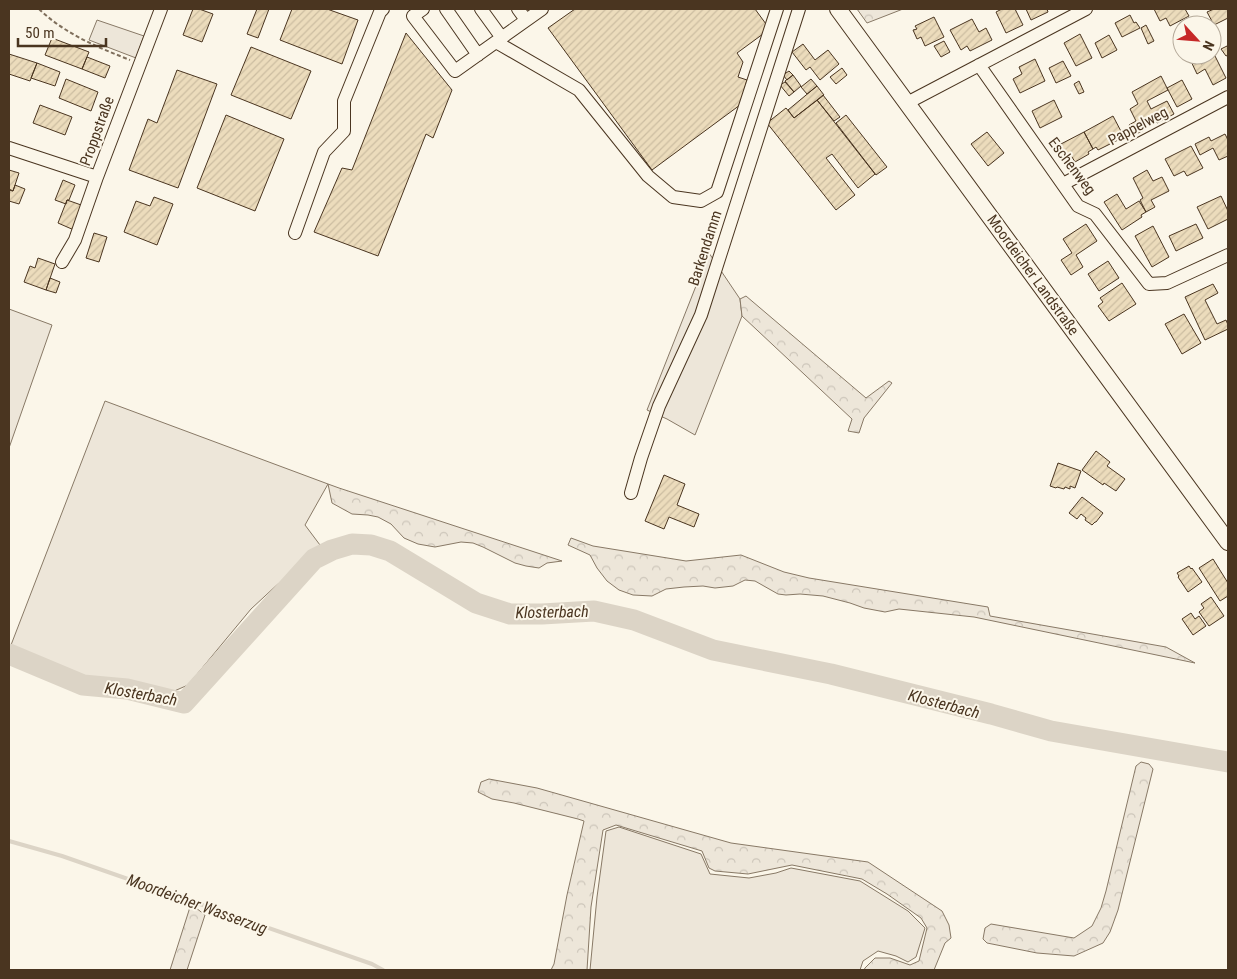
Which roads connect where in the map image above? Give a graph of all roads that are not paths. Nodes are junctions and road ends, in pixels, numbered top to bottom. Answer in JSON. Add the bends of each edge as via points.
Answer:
{"nodes":[{"id":1,"x":161,"y":9,"type":"edge"},
{"id":2,"x":423,"y":9,"type":"edge"},
{"id":3,"x":446,"y":9,"type":"edge"},
{"id":4,"x":481,"y":9,"type":"edge"},
{"id":5,"x":518,"y":9,"type":"edge"},
{"id":6,"x":542,"y":9,"type":"edge"},
{"id":7,"x":777,"y":9,"type":"edge"},
{"id":8,"x":798,"y":9,"type":"edge"},
{"id":9,"x":838,"y":9,"type":"edge"},
{"id":10,"x":1086,"y":9,"type":"edge"},
{"id":11,"x":379,"y":10,"type":"edge"},
{"id":12,"x":526,"y":20,"type":"junction"},
{"id":13,"x":499,"y":40,"type":"junction"},
{"id":14,"x":478,"y":55,"type":"junction"},
{"id":15,"x":979,"y":65,"type":"junction"},
{"id":16,"x":1228,"y":97,"type":"edge"},
{"id":17,"x":907,"y":102,"type":"junction"},
{"id":18,"x":9,"y":148,"type":"edge"},
{"id":19,"x":97,"y":178,"type":"junction"},
{"id":20,"x":1063,"y":184,"type":"junction"},
{"id":21,"x":295,"y":233,"type":"dead end"},
{"id":22,"x":1228,"y":255,"type":"edge"},
{"id":23,"x":62,"y":262,"type":"dead end"},
{"id":24,"x":631,"y":493,"type":"dead end"},
{"id":25,"x":1228,"y":542,"type":"edge"}],
"edges":[{"from":1,"to":19,"type":"street","name":"Proppstraße"},
{"from":2,"to":14,"type":"street","via":[[413,16],[455,71]]},
{"from":3,"to":14,"type":"street"},
{"from":4,"to":13,"type":"street"},
{"from":5,"to":12,"type":"street"},
{"from":6,"to":12,"type":"street"},
{"from":7,"to":13,"type":"street","via":[[717,192],[701,201],[673,198],[648,176],[579,90]]},
{"from":8,"to":24,"type":"street","name":"Barkendamm","via":[[701,315],[659,406]]},
{"from":9,"to":17,"type":"main road","name":"Moordeicher Landstraße"},
{"from":10,"to":15,"type":"street"},
{"from":11,"to":21,"type":"street","via":[[344,101],[344,131],[324,152]]},
{"from":12,"to":13,"type":"street"},
{"from":13,"to":14,"type":"street"},
{"from":15,"to":17,"type":"street"},
{"from":15,"to":20,"type":"street","name":"Eschenweg"},
{"from":16,"to":20,"type":"street","name":"Pappelweg"},
{"from":17,"to":25,"type":"main road","name":"Moordeicher Landstraße"},
{"from":18,"to":19,"type":"street","name":"Proppstraße"},
{"from":19,"to":23,"type":"street","via":[[75,240]]},
{"from":20,"to":22,"type":"street","name":"Eschenweg","via":[[1078,206],[1096,214],[1148,284],[1167,283]]}]}
